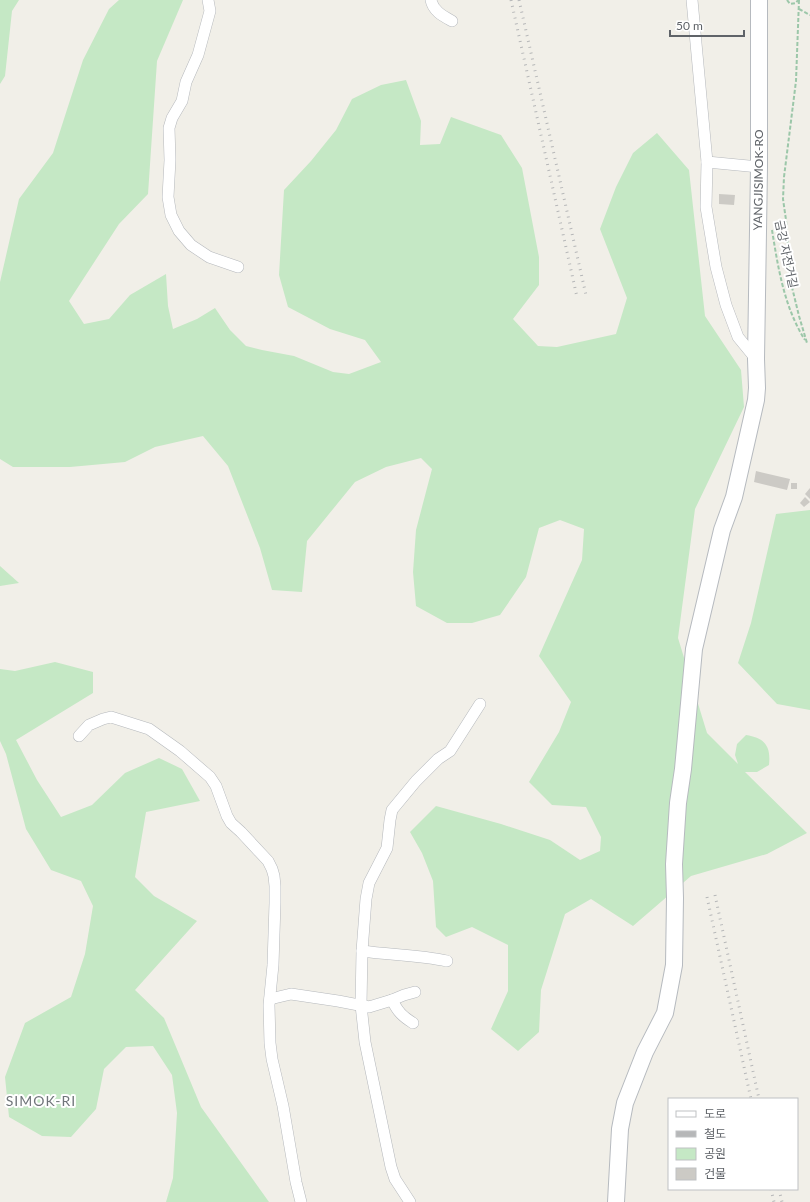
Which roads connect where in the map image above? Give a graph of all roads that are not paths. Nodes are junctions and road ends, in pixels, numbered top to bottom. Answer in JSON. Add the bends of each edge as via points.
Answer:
{"nodes":[{"id":1,"x":208,"y":0,"type":"edge"},
{"id":2,"x":431,"y":0,"type":"edge"},
{"id":3,"x":692,"y":0,"type":"edge"},
{"id":4,"x":759,"y":0,"type":"edge"},
{"id":5,"x":452,"y":22,"type":"dead end"},
{"id":6,"x":707,"y":162,"type":"junction"},
{"id":7,"x":759,"y":166,"type":"junction"},
{"id":8,"x":238,"y":267,"type":"dead end"},
{"id":9,"x":756,"y":359,"type":"junction"},
{"id":10,"x":480,"y":704,"type":"dead end"},
{"id":11,"x":79,"y":736,"type":"dead end"},
{"id":12,"x":362,"y":952,"type":"junction"},
{"id":13,"x":447,"y":962,"type":"dead end"},
{"id":14,"x":415,"y":992,"type":"dead end"},
{"id":15,"x":270,"y":999,"type":"junction"},
{"id":16,"x":392,"y":1000,"type":"junction"},
{"id":17,"x":361,"y":1005,"type":"junction"},
{"id":18,"x":413,"y":1023,"type":"dead end"},
{"id":19,"x":301,"y":1202,"type":"edge"},
{"id":20,"x":410,"y":1202,"type":"edge"},
{"id":21,"x":616,"y":1202,"type":"edge"}],
"edges":[{"from":1,"to":8,"type":"street","via":[[210,11],[203,41],[186,82],[182,101],[169,128],[168,197],[171,215],[179,231],[192,245],[209,257]]},
{"from":2,"to":5,"type":"street","via":[[436,11]]},
{"from":3,"to":6,"type":"street"},
{"from":4,"to":7,"type":"street","name":"YANGJISIMOK-RO"},
{"from":6,"to":7,"type":"street"},
{"from":6,"to":9,"type":"street","via":[[706,207],[716,267],[738,337]]},
{"from":7,"to":9,"type":"street","name":"YANGJISIMOK-RO"},
{"from":9,"to":21,"type":"street","name":"YANGJISIMOK-RO","via":[[757,388],[752,417],[694,649],[674,864],[674,965],[665,1013],[645,1052],[625,1104],[620,1129]]},
{"from":10,"to":12,"type":"street","via":[[450,751],[416,781],[392,810],[387,848],[369,883]]},
{"from":11,"to":15,"type":"street","via":[[89,725],[111,717],[150,729],[210,777],[231,823],[268,861],[274,876]]},
{"from":12,"to":13,"type":"street","via":[[430,957]]},
{"from":12,"to":17,"type":"street"},
{"from":14,"to":16,"type":"street"},
{"from":15,"to":17,"type":"street","via":[[291,994]]},
{"from":15,"to":19,"type":"street","via":[[272,1059]]},
{"from":16,"to":17,"type":"street","via":[[369,1007]]},
{"from":16,"to":18,"type":"street","via":[[402,1016]]},
{"from":17,"to":20,"type":"street","via":[[365,1042],[391,1167],[395,1179]]}]}
